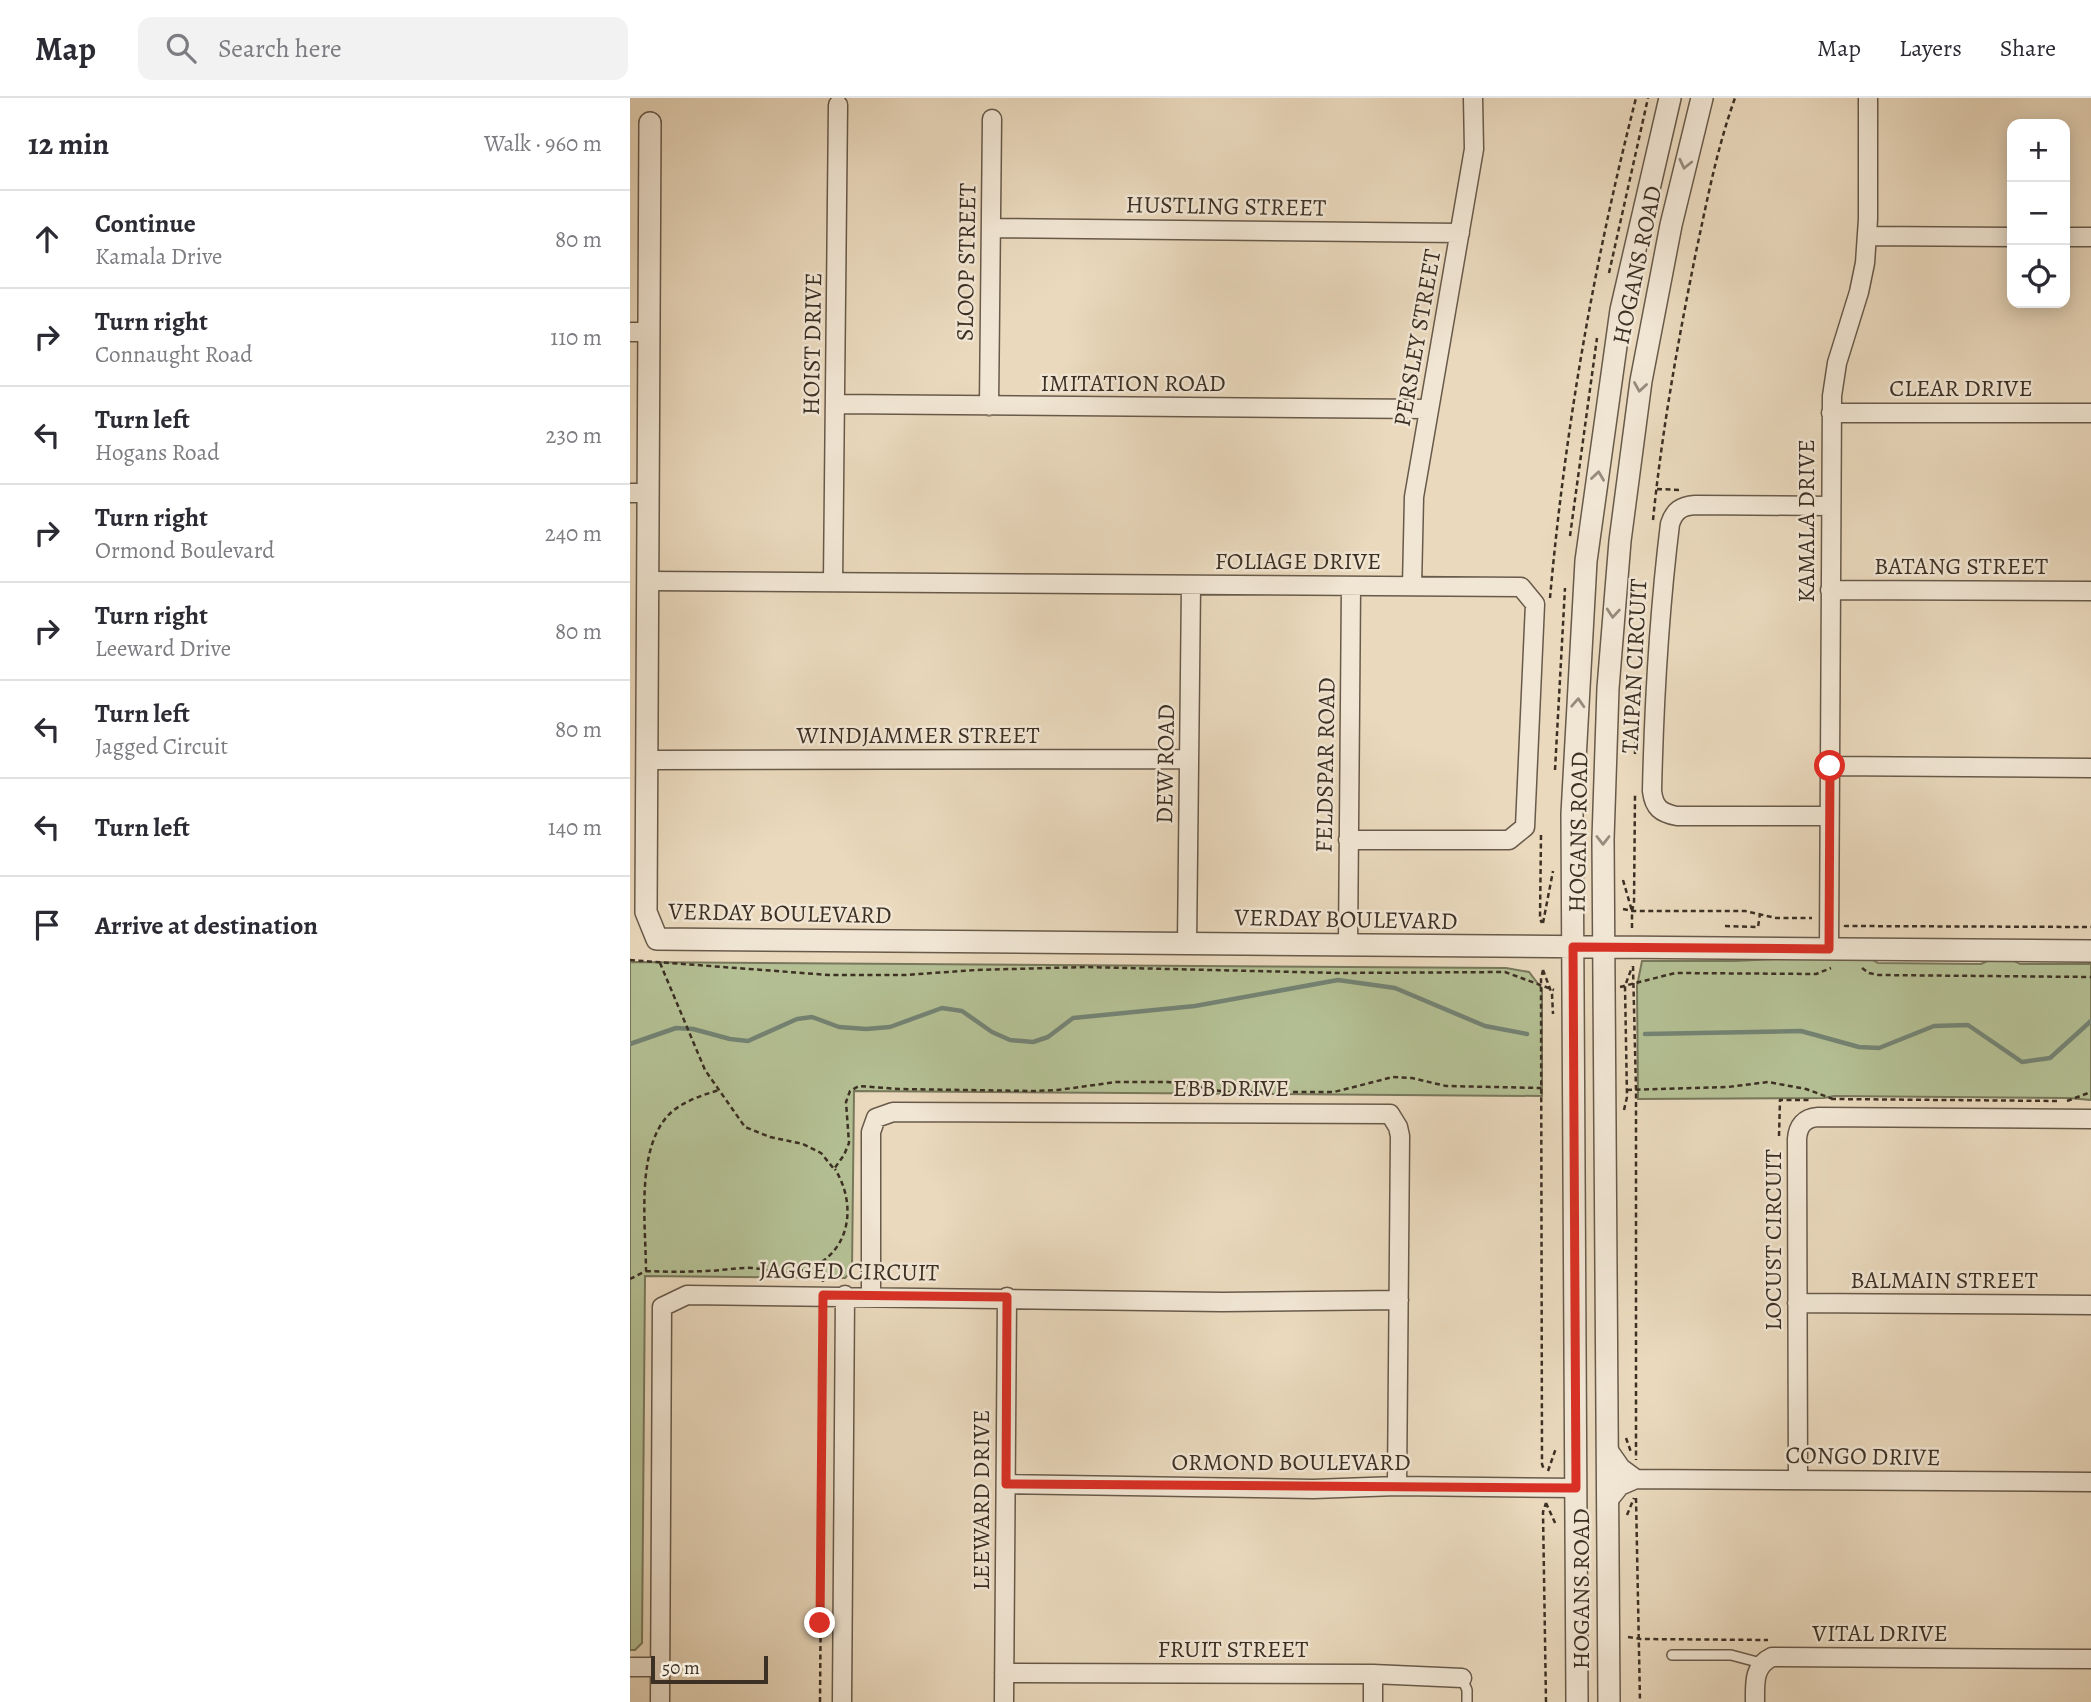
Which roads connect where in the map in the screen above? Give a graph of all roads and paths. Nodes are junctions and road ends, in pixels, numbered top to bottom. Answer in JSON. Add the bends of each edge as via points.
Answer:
{"nodes":[{"id":1,"x":1473,"y":98,"type":"edge"},
{"id":2,"x":1636,"y":98,"type":"edge"},
{"id":3,"x":1670,"y":98,"type":"edge"},
{"id":4,"x":1702,"y":98,"type":"edge"},
{"id":5,"x":1868,"y":98,"type":"edge"},
{"id":6,"x":838,"y":105,"type":"dead end"},
{"id":7,"x":992,"y":119,"type":"dead end"},
{"id":8,"x":650,"y":124,"type":"dead end"},
{"id":9,"x":991,"y":228,"type":"junction"},
{"id":10,"x":1460,"y":233,"type":"junction"},
{"id":11,"x":1867,"y":236,"type":"junction"},
{"id":12,"x":2007,"y":237,"type":"edge"},
{"id":13,"x":2070,"y":237,"type":"edge"},
{"id":14,"x":2091,"y":237,"type":"edge"},
{"id":15,"x":640,"y":332,"type":"edge"},
{"id":16,"x":835,"y":404,"type":"junction"},
{"id":17,"x":989,"y":406,"type":"junction"},
{"id":18,"x":1429,"y":409,"type":"junction"},
{"id":19,"x":1832,"y":413,"type":"junction"},
{"id":20,"x":2091,"y":413,"type":"edge"},
{"id":21,"x":639,"y":493,"type":"edge"},
{"id":22,"x":1831,"y":506,"type":"junction"},
{"id":23,"x":648,"y":581,"type":"junction"},
{"id":24,"x":834,"y":582,"type":"junction"},
{"id":25,"x":1191,"y":585,"type":"junction"},
{"id":26,"x":1351,"y":586,"type":"junction"},
{"id":27,"x":1412,"y":586,"type":"junction"},
{"id":28,"x":1830,"y":590,"type":"junction"},
{"id":29,"x":2091,"y":591,"type":"edge"},
{"id":30,"x":1549,"y":607,"type":"dead end"},
{"id":31,"x":648,"y":760,"type":"junction"},
{"id":32,"x":1189,"y":760,"type":"junction"},
{"id":33,"x":1830,"y":766,"type":"junction"},
{"id":34,"x":2091,"y":768,"type":"edge"},
{"id":35,"x":1829,"y":816,"type":"junction"},
{"id":36,"x":1541,"y":836,"type":"dead end"},
{"id":37,"x":1348,"y":840,"type":"junction"},
{"id":38,"x":638,"y":846,"type":"edge"},
{"id":39,"x":1623,"y":878,"type":"dead end"},
{"id":40,"x":1604,"y":908,"type":"junction"},
{"id":41,"x":1632,"y":911,"type":"junction"},
{"id":42,"x":1760,"y":914,"type":"junction"},
{"id":43,"x":1812,"y":918,"type":"dead end"},
{"id":44,"x":1542,"y":923,"type":"dead end"},
{"id":45,"x":1725,"y":926,"type":"dead end"},
{"id":46,"x":2091,"y":927,"type":"edge"},
{"id":47,"x":1187,"y":944,"type":"junction"},
{"id":48,"x":1348,"y":945,"type":"junction"},
{"id":49,"x":1604,"y":946,"type":"junction"},
{"id":50,"x":1573,"y":947,"type":"junction"},
{"id":51,"x":2091,"y":951,"type":"edge"},
{"id":52,"x":1840,"y":955,"type":"junction"},
{"id":53,"x":630,"y":960,"type":"edge"},
{"id":54,"x":660,"y":963,"type":"junction"},
{"id":55,"x":1633,"y":964,"type":"dead end"},
{"id":56,"x":1543,"y":970,"type":"dead end"},
{"id":57,"x":2091,"y":977,"type":"edge"},
{"id":58,"x":1634,"y":984,"type":"junction"},
{"id":59,"x":1541,"y":986,"type":"junction"},
{"id":60,"x":1604,"y":988,"type":"junction"},
{"id":61,"x":1573,"y":989,"type":"junction"},
{"id":62,"x":711,"y":1081,"type":"dead end"},
{"id":63,"x":719,"y":1090,"type":"dead end"},
{"id":64,"x":1627,"y":1090,"type":"dead end"},
{"id":65,"x":1636,"y":1090,"type":"junction"},
{"id":66,"x":2091,"y":1092,"type":"edge"},
{"id":67,"x":2091,"y":1119,"type":"edge"},
{"id":68,"x":834,"y":1169,"type":"dead end"},
{"id":69,"x":824,"y":1260,"type":"junction"},
{"id":70,"x":646,"y":1271,"type":"junction"},
{"id":71,"x":630,"y":1279,"type":"edge"},
{"id":72,"x":823,"y":1295,"type":"junction"},
{"id":73,"x":845,"y":1295,"type":"junction"},
{"id":74,"x":871,"y":1296,"type":"junction"},
{"id":75,"x":1007,"y":1297,"type":"junction"},
{"id":76,"x":1399,"y":1300,"type":"junction"},
{"id":77,"x":1797,"y":1303,"type":"junction"},
{"id":78,"x":2091,"y":1305,"type":"edge"},
{"id":79,"x":1607,"y":1448,"type":"junction"},
{"id":80,"x":1546,"y":1476,"type":"dead end"},
{"id":81,"x":1636,"y":1479,"type":"junction"},
{"id":82,"x":1798,"y":1480,"type":"junction"},
{"id":83,"x":2091,"y":1482,"type":"edge"},
{"id":84,"x":1006,"y":1484,"type":"junction"},
{"id":85,"x":1397,"y":1486,"type":"junction"},
{"id":86,"x":1576,"y":1488,"type":"junction"},
{"id":87,"x":1606,"y":1502,"type":"junction"},
{"id":88,"x":1546,"y":1503,"type":"dead end"},
{"id":89,"x":1672,"y":1655,"type":"dead end"},
{"id":90,"x":2091,"y":1659,"type":"edge"},
{"id":91,"x":1761,"y":1664,"type":"junction"},
{"id":92,"x":630,"y":1667,"type":"edge"},
{"id":93,"x":661,"y":1667,"type":"junction"},
{"id":94,"x":1004,"y":1673,"type":"junction"},
{"id":95,"x":1373,"y":1674,"type":"junction"},
{"id":96,"x":1462,"y":1678,"type":"joint"},
{"id":97,"x":660,"y":1702,"type":"edge"},
{"id":98,"x":820,"y":1702,"type":"edge"},
{"id":99,"x":842,"y":1702,"type":"edge"},
{"id":100,"x":1004,"y":1702,"type":"edge"},
{"id":101,"x":1373,"y":1702,"type":"edge"},
{"id":102,"x":1467,"y":1702,"type":"edge"},
{"id":103,"x":1546,"y":1702,"type":"edge"},
{"id":104,"x":1577,"y":1702,"type":"edge"},
{"id":105,"x":1609,"y":1702,"type":"edge"},
{"id":106,"x":1640,"y":1702,"type":"edge"},
{"id":107,"x":1755,"y":1702,"type":"edge"}],
"edges":[{"from":1,"to":10,"type":"street","name":"PERSLEY STREET","via":[[1474,149]]},
{"from":2,"to":30,"type":"path","via":[[1581,349]]},
{"from":50,"to":3,"type":"street","name":"HOGANS ROAD","one_way":true,"via":[[1572,814],[1586,561],[1621,310]]},
{"from":4,"to":40,"type":"street","name":"HOGANS ROAD","one_way":true,"via":[[1657,292],[1630,455],[1609,660]]},
{"from":5,"to":11,"type":"street","name":"KAMALA DRIVE"},
{"from":6,"to":16,"type":"street","name":"HOIST DRIVE"},
{"from":7,"to":9,"type":"street","name":"SLOOP STREET"},
{"from":8,"to":15,"type":"street","name":"VERDAY BOULEVARD"},
{"from":9,"to":10,"type":"street","name":"HUSTLING STREET"},
{"from":9,"to":17,"type":"street","name":"SLOOP STREET"},
{"from":10,"to":18,"type":"street","name":"PERSLEY STREET"},
{"from":11,"to":12,"type":"street"},
{"from":11,"to":19,"type":"street","name":"KAMALA DRIVE","via":[[1859,292],[1837,363]]},
{"from":13,"to":14,"type":"street"},
{"from":15,"to":21,"type":"street","name":"VERDAY BOULEVARD"},
{"from":16,"to":17,"type":"street","name":"IMITATION ROAD"},
{"from":16,"to":24,"type":"street","name":"HOIST DRIVE"},
{"from":17,"to":18,"type":"street","name":"IMITATION ROAD"},
{"from":18,"to":27,"type":"street","name":"PERSLEY STREET","via":[[1414,497]]},
{"from":19,"to":20,"type":"street","name":"CLEAR DRIVE"},
{"from":19,"to":22,"type":"street","name":"KAMALA DRIVE"},
{"from":21,"to":23,"type":"street","name":"VERDAY BOULEVARD"},
{"from":22,"to":28,"type":"street","name":"KAMALA DRIVE"},
{"from":22,"to":35,"type":"street","name":"TAIPAN CIRCUIT","via":[[1689,505],[1674,514],[1662,599],[1652,791],[1658,809],[1677,816]]},
{"from":23,"to":24,"type":"street","name":"FOLIAGE DRIVE"},
{"from":23,"to":31,"type":"street","name":"VERDAY BOULEVARD"},
{"from":24,"to":25,"type":"street","name":"FOLIAGE DRIVE"},
{"from":25,"to":26,"type":"street","name":"FOLIAGE DRIVE"},
{"from":25,"to":32,"type":"street","name":"DEW ROAD"},
{"from":26,"to":27,"type":"street","name":"FOLIAGE DRIVE"},
{"from":26,"to":37,"type":"street","name":"FELDSPAR ROAD"},
{"from":27,"to":37,"type":"street","name":"FOLIAGE DRIVE","via":[[1521,587],[1535,604],[1525,827],[1509,839]]},
{"from":28,"to":29,"type":"street","name":"BATANG STREET"},
{"from":28,"to":33,"type":"street","name":"KAMALA DRIVE"},
{"from":31,"to":32,"type":"street","name":"WINDJAMMER STREET"},
{"from":31,"to":38,"type":"street","name":"VERDAY BOULEVARD"},
{"from":32,"to":47,"type":"street","name":"DEW ROAD"},
{"from":33,"to":34,"type":"street"},
{"from":33,"to":35,"type":"street","name":"KAMALA DRIVE"},
{"from":35,"to":52,"type":"street","name":"KAMALA DRIVE"},
{"from":36,"to":44,"type":"path"},
{"from":37,"to":48,"type":"street","name":"FELDSPAR ROAD"},
{"from":38,"to":47,"type":"street","name":"VERDAY BOULEVARD","via":[[646,912],[657,939]]},
{"from":39,"to":41,"type":"path"},
{"from":40,"to":41,"type":"path"},
{"from":40,"to":49,"type":"street","name":"HOGANS ROAD"},
{"from":41,"to":42,"type":"path"},
{"from":42,"to":43,"type":"path"},
{"from":42,"to":45,"type":"path","via":[[1758,927]]},
{"from":46,"to":52,"type":"path","via":[[1845,926]]},
{"from":47,"to":48,"type":"street","name":"VERDAY BOULEVARD"},
{"from":48,"to":50,"type":"street","name":"VERDAY BOULEVARD"},
{"from":49,"to":50,"type":"street","name":"VERDAY BOULEVARD"},
{"from":49,"to":52,"type":"street","name":"VERDAY BOULEVARD"},
{"from":49,"to":60,"type":"street","name":"HOGANS ROAD"},
{"from":50,"to":61,"type":"street","name":"HOGANS ROAD"},
{"from":51,"to":52,"type":"street","name":"VERDAY BOULEVARD"},
{"from":52,"to":57,"type":"path","via":[[1878,975]]},
{"from":52,"to":58,"type":"path","via":[[1833,967],[1816,974],[1675,973]]},
{"from":53,"to":54,"type":"path"},
{"from":54,"to":59,"type":"path","via":[[829,975],[1085,967],[1505,972]]},
{"from":54,"to":62,"type":"path"},
{"from":55,"to":58,"type":"path"},
{"from":56,"to":59,"type":"path"},
{"from":58,"to":60,"type":"path"},
{"from":58,"to":65,"type":"path"},
{"from":59,"to":61,"type":"path"},
{"from":59,"to":80,"type":"path","via":[[1542,1464]]},
{"from":60,"to":79,"type":"street","name":"HOGANS ROAD"},
{"from":61,"to":86,"type":"street","name":"HOGANS ROAD"},
{"from":63,"to":70,"type":"path","via":[[672,1111],[655,1136],[646,1168]]},
{"from":64,"to":65,"type":"path"},
{"from":65,"to":66,"type":"path","via":[[1768,1082],[1833,1099],[2067,1101]]},
{"from":65,"to":81,"type":"path"},
{"from":67,"to":77,"type":"street","name":"LOCUST CIRCUIT","via":[[1818,1117],[1803,1122],[1797,1139]]},
{"from":68,"to":69,"type":"path","via":[[841,1179],[848,1214],[840,1241]]},
{"from":69,"to":70,"type":"path","via":[[787,1273],[752,1268]]},
{"from":69,"to":72,"type":"path"},
{"from":70,"to":71,"type":"path"},
{"from":72,"to":73,"type":"street","name":"JAGGED CIRCUIT"},
{"from":72,"to":93,"type":"street","name":"JAGGED CIRCUIT","via":[[687,1294],[662,1307]]},
{"from":72,"to":98,"type":"path"},
{"from":73,"to":74,"type":"street","name":"JAGGED CIRCUIT"},
{"from":73,"to":99,"type":"street"},
{"from":74,"to":75,"type":"street","name":"JAGGED CIRCUIT"},
{"from":74,"to":76,"type":"street","name":"EBB DRIVE","via":[[871,1132],[876,1118],[894,1112],[1390,1114],[1400,1136]]},
{"from":75,"to":76,"type":"street","name":"JAGGED CIRCUIT"},
{"from":75,"to":84,"type":"street","name":"LEEWARD DRIVE"},
{"from":76,"to":85,"type":"street","name":"EBB DRIVE"},
{"from":77,"to":78,"type":"street","name":"BALMAIN STREET"},
{"from":77,"to":82,"type":"street","name":"LOCUST CIRCUIT"},
{"from":79,"to":81,"type":"street"},
{"from":79,"to":87,"type":"street","name":"HOGANS ROAD"},
{"from":81,"to":82,"type":"street","name":"CONGO DRIVE"},
{"from":81,"to":87,"type":"street","via":[[1620,1486]]},
{"from":81,"to":106,"type":"path"},
{"from":82,"to":83,"type":"street","name":"CONGO DRIVE"},
{"from":84,"to":85,"type":"street","name":"ORMOND BOULEVARD"},
{"from":84,"to":94,"type":"street","name":"LEEWARD DRIVE"},
{"from":85,"to":86,"type":"street","name":"ORMOND BOULEVARD"},
{"from":86,"to":104,"type":"street","name":"HOGANS ROAD"},
{"from":87,"to":105,"type":"street","name":"HOGANS ROAD"},
{"from":88,"to":103,"type":"path"},
{"from":89,"to":91,"type":"lane","name":"VITAL DRIVE","via":[[1731,1655]]},
{"from":90,"to":91,"type":"street","name":"VITAL DRIVE","via":[[1777,1657]]},
{"from":91,"to":107,"type":"street"},
{"from":92,"to":93,"type":"street"},
{"from":93,"to":97,"type":"street","name":"JAGGED CIRCUIT"},
{"from":94,"to":95,"type":"street","name":"FRUIT STREET"},
{"from":94,"to":100,"type":"street","name":"LEEWARD DRIVE"},
{"from":95,"to":96,"type":"street","name":"FRUIT STREET"},
{"from":95,"to":101,"type":"street"},
{"from":96,"to":102,"type":"lane"}]}
